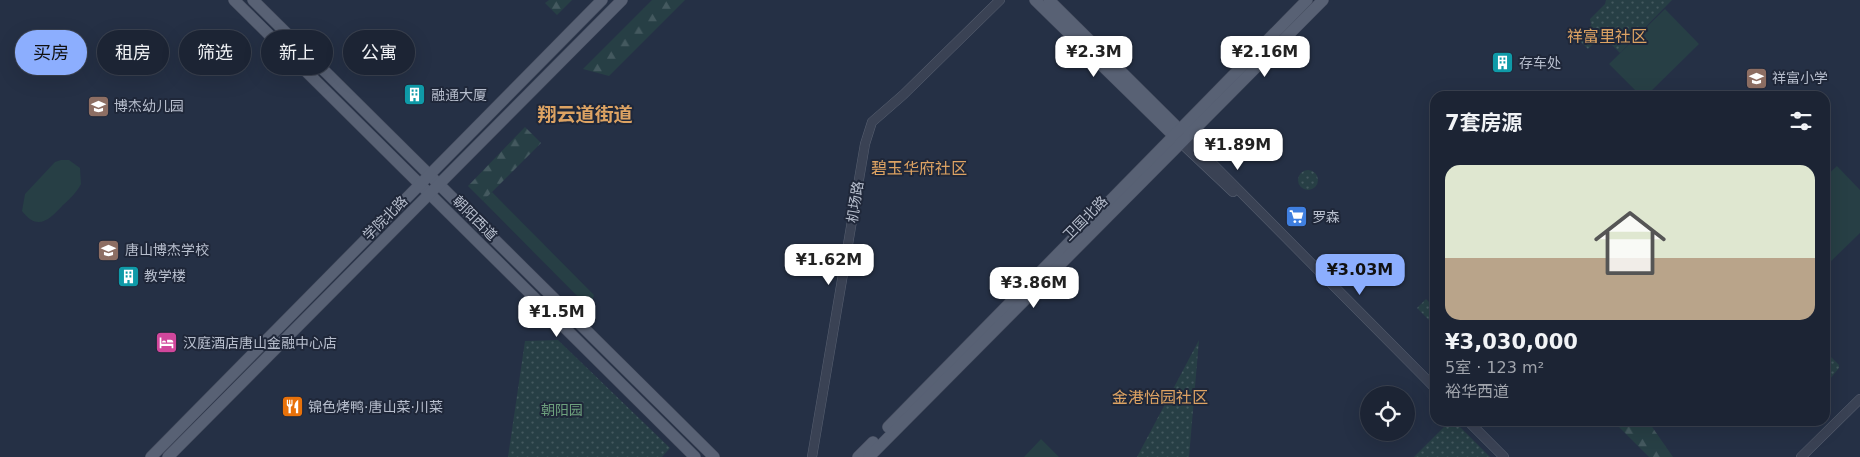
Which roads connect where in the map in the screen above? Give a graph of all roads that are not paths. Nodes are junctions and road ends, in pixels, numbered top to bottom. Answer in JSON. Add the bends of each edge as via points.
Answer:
{"nodes":[{"id":1,"x":234,"y":0,"type":"edge"},
{"id":2,"x":253,"y":0,"type":"edge"},
{"id":3,"x":602,"y":0,"type":"edge"},
{"id":4,"x":622,"y":0,"type":"edge"},
{"id":5,"x":1000,"y":0,"type":"edge"},
{"id":6,"x":1035,"y":0,"type":"edge"},
{"id":7,"x":1049,"y":0,"type":"edge"},
{"id":8,"x":1307,"y":0,"type":"edge"},
{"id":9,"x":1323,"y":0,"type":"edge"},
{"id":10,"x":1180,"y":137,"type":"junction"},
{"id":11,"x":430,"y":176,"type":"junction"},
{"id":12,"x":420,"y":184,"type":"junction"},
{"id":13,"x":443,"y":188,"type":"junction"},
{"id":14,"x":434,"y":198,"type":"junction"},
{"id":15,"x":233,"y":374,"type":"junction"},
{"id":16,"x":1430,"y":383,"type":"edge"},
{"id":17,"x":241,"y":384,"type":"junction"},
{"id":18,"x":1860,"y":399,"type":"edge"},
{"id":19,"x":1473,"y":426,"type":"edge"},
{"id":20,"x":150,"y":457,"type":"edge"},
{"id":21,"x":168,"y":457,"type":"edge"},
{"id":22,"x":695,"y":457,"type":"edge"},
{"id":23,"x":714,"y":457,"type":"edge"},
{"id":24,"x":812,"y":457,"type":"edge"},
{"id":25,"x":858,"y":457,"type":"edge"},
{"id":26,"x":869,"y":457,"type":"edge"},
{"id":27,"x":1504,"y":457,"type":"edge"},
{"id":28,"x":1801,"y":457,"type":"edge"}],
"edges":[{"from":1,"to":12,"type":"main road","name":"朝阳西道"},
{"from":2,"to":11,"type":"main road","name":"朝阳西道"},
{"from":3,"to":11,"type":"main road","name":"学院北路"},
{"from":4,"to":13,"type":"main road","name":"学院北路"},
{"from":5,"to":24,"type":"street","name":"机场路","via":[[872,122],[865,144]]},
{"from":6,"to":10,"type":"main road"},
{"from":7,"to":10,"type":"main road"},
{"from":8,"to":10,"type":"main road","name":"卫国北路"},
{"from":9,"to":10,"type":"main road","name":"卫国北路"},
{"from":10,"to":16,"type":"street","via":[[1263,214]]},
{"from":10,"to":25,"type":"main road","name":"卫国北路"},
{"from":10,"to":26,"type":"main road","name":"卫国北路"},
{"from":11,"to":12,"type":"main road","name":"学院北路"},
{"from":11,"to":13,"type":"main road","name":"朝阳西道"},
{"from":12,"to":14,"type":"main road","name":"朝阳西道"},
{"from":12,"to":15,"type":"main road","name":"学院北路"},
{"from":13,"to":14,"type":"main road","name":"学院北路"},
{"from":13,"to":23,"type":"main road","name":"朝阳西道"},
{"from":14,"to":17,"type":"main road","name":"学院北路"},
{"from":14,"to":22,"type":"main road","name":"朝阳西道"},
{"from":15,"to":17,"type":"main road"},
{"from":15,"to":20,"type":"main road","name":"学院北路"},
{"from":17,"to":21,"type":"main road","name":"学院北路"},
{"from":18,"to":28,"type":"street"},
{"from":19,"to":27,"type":"street"}]}
